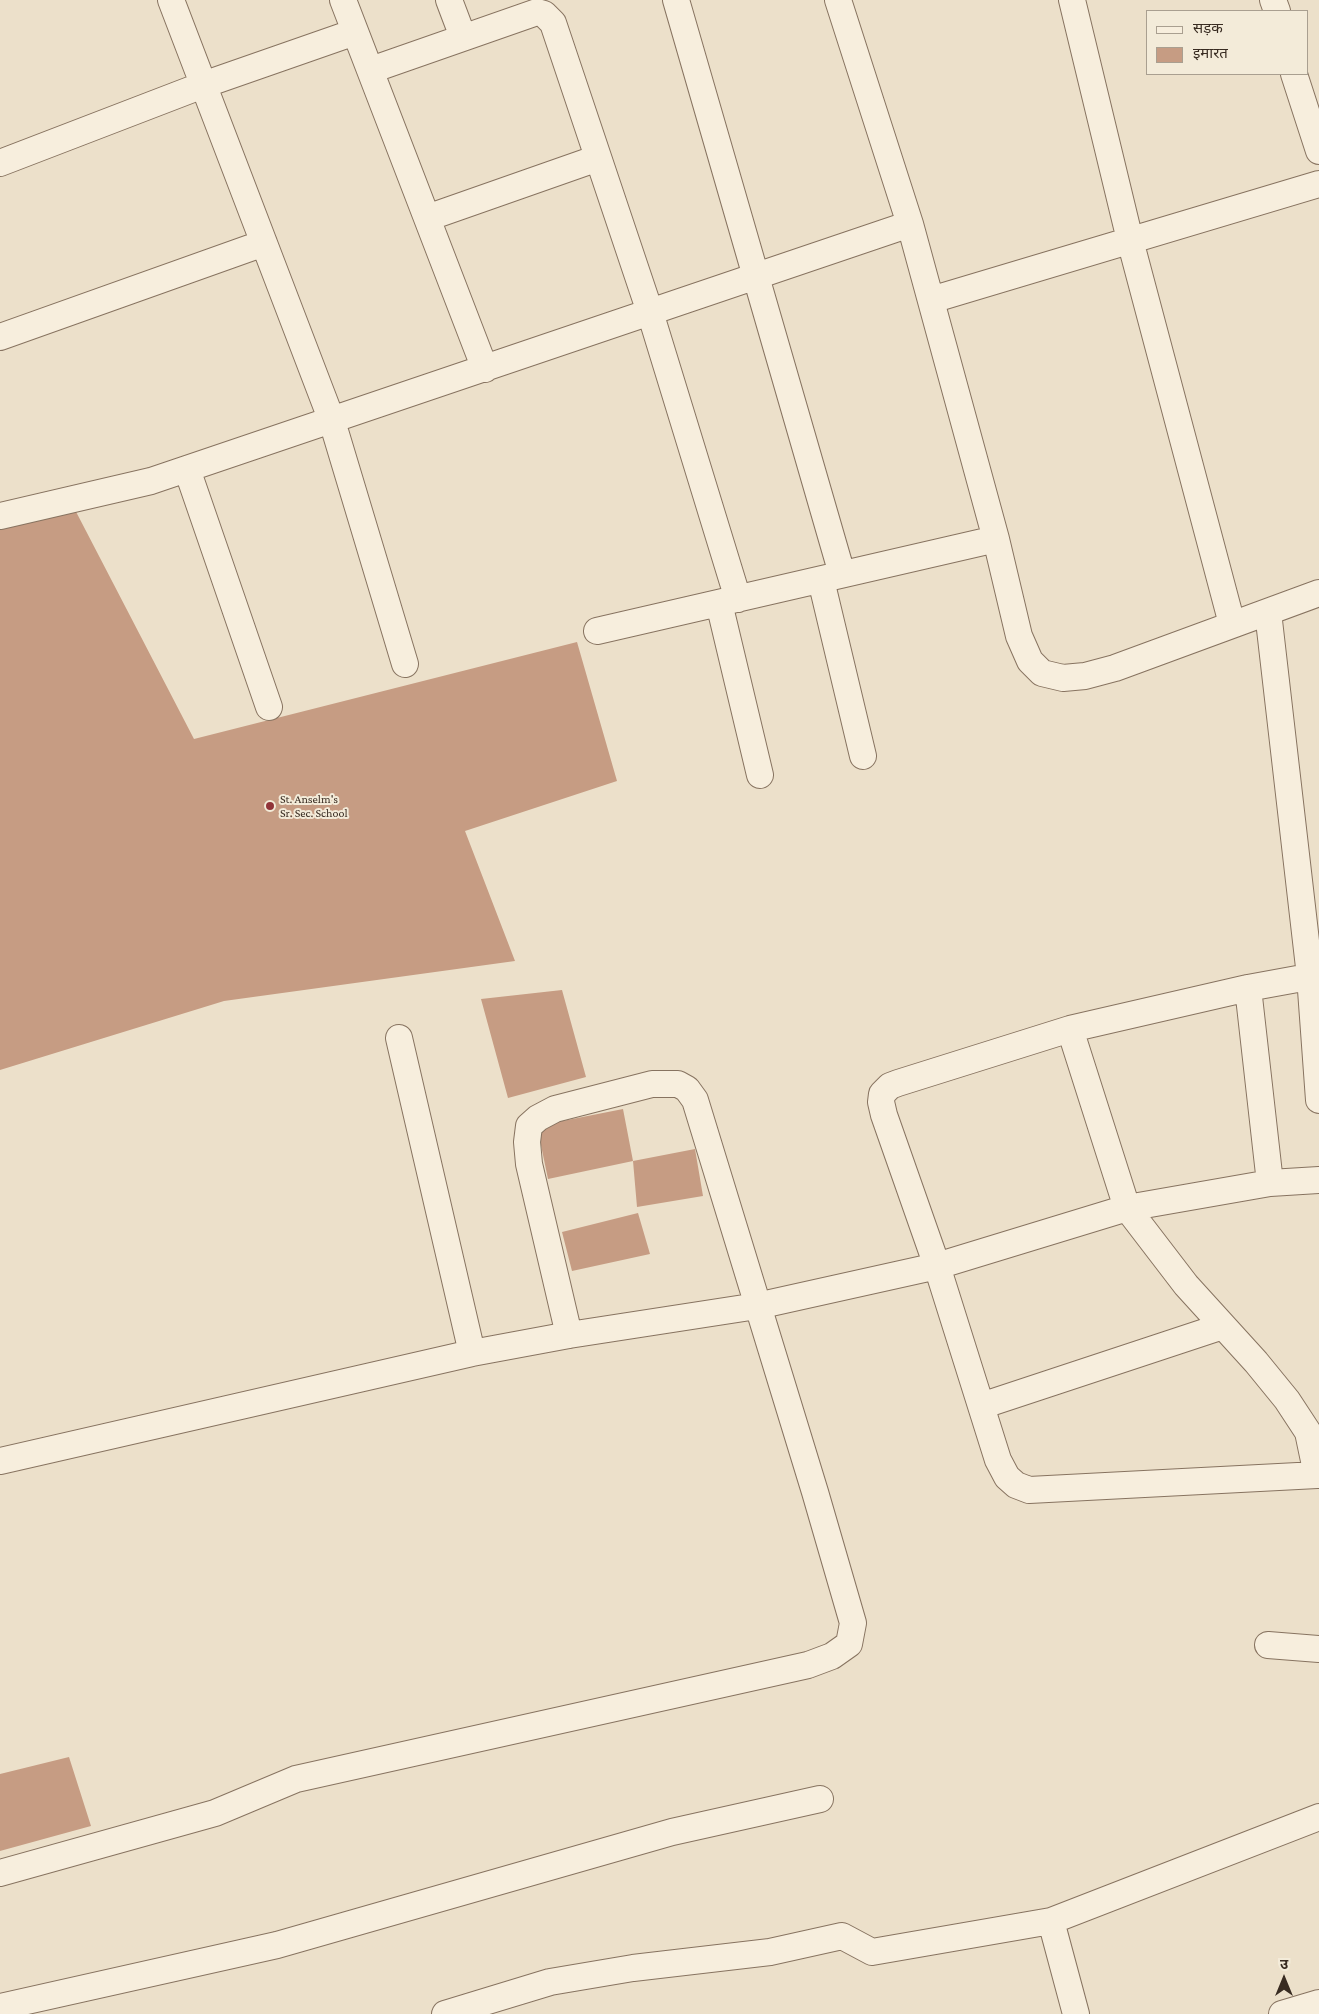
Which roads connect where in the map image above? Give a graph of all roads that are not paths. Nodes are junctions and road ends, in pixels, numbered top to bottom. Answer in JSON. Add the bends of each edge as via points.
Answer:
{"nodes":[{"id":1,"x":171,"y":0,"type":"edge"},
{"id":2,"x":343,"y":0,"type":"edge"},
{"id":3,"x":449,"y":0,"type":"edge"},
{"id":4,"x":676,"y":0,"type":"edge"},
{"id":5,"x":838,"y":0,"type":"edge"},
{"id":6,"x":1072,"y":0,"type":"edge"},
{"id":7,"x":356,"y":32,"type":"junction"},
{"id":8,"x":463,"y":37,"type":"junction"},
{"id":9,"x":371,"y":70,"type":"junction"},
{"id":10,"x":1294,"y":75,"type":"edge"},
{"id":11,"x":203,"y":85,"type":"junction"},
{"id":12,"x":1319,"y":151,"type":"edge"},
{"id":13,"x":598,"y":158,"type":"junction"},
{"id":14,"x":0,"y":163,"type":"edge"},
{"id":15,"x":1319,"y":184,"type":"edge"},
{"id":16,"x":427,"y":218,"type":"junction"},
{"id":17,"x":910,"y":224,"type":"junction"},
{"id":18,"x":1130,"y":240,"type":"junction"},
{"id":19,"x":264,"y":243,"type":"junction"},
{"id":20,"x":757,"y":276,"type":"junction"},
{"id":21,"x":931,"y":300,"type":"junction"},
{"id":22,"x":650,"y":312,"type":"junction"},
{"id":23,"x":0,"y":337,"type":"edge"},
{"id":24,"x":485,"y":369,"type":"junction"},
{"id":25,"x":332,"y":420,"type":"junction"},
{"id":26,"x":187,"y":469,"type":"junction"},
{"id":27,"x":0,"y":516,"type":"edge"},
{"id":28,"x":996,"y":539,"type":"junction"},
{"id":29,"x":831,"y":577,"type":"junction"},
{"id":30,"x":1319,"y":593,"type":"edge"},
{"id":31,"x":728,"y":600,"type":"junction"},
{"id":32,"x":1268,"y":612,"type":"junction"},
{"id":33,"x":1232,"y":624,"type":"junction"},
{"id":34,"x":597,"y":631,"type":"dead end"},
{"id":35,"x":405,"y":664,"type":"dead end"},
{"id":36,"x":269,"y":707,"type":"dead end"},
{"id":37,"x":863,"y":756,"type":"dead end"},
{"id":38,"x":760,"y":775,"type":"dead end"},
{"id":39,"x":1315,"y":976,"type":"edge"},
{"id":40,"x":1248,"y":988,"type":"junction"},
{"id":41,"x":1070,"y":1029,"type":"junction"},
{"id":42,"x":399,"y":1038,"type":"dead end"},
{"id":43,"x":1319,"y":1100,"type":"edge"},
{"id":44,"x":1319,"y":1180,"type":"edge"},
{"id":45,"x":1270,"y":1183,"type":"junction"},
{"id":46,"x":1127,"y":1208,"type":"junction"},
{"id":47,"x":937,"y":1266,"type":"junction"},
{"id":48,"x":757,"y":1306,"type":"junction"},
{"id":49,"x":1223,"y":1326,"type":"junction"},
{"id":50,"x":569,"y":1335,"type":"junction"},
{"id":51,"x":472,"y":1353,"type":"junction"},
{"id":52,"x":981,"y":1406,"type":"junction"},
{"id":53,"x":0,"y":1460,"type":"edge"},
{"id":54,"x":1318,"y":1475,"type":"edge"},
{"id":55,"x":1268,"y":1645,"type":"dead end"},
{"id":56,"x":1319,"y":1649,"type":"edge"},
{"id":57,"x":820,"y":1799,"type":"dead end"},
{"id":58,"x":1319,"y":1817,"type":"edge"},
{"id":59,"x":0,"y":1873,"type":"edge"},
{"id":60,"x":1051,"y":1921,"type":"junction"},
{"id":61,"x":1319,"y":2003,"type":"edge"},
{"id":62,"x":0,"y":2007,"type":"edge"},
{"id":63,"x":445,"y":2014,"type":"edge"},
{"id":64,"x":1076,"y":2014,"type":"edge"},
{"id":65,"x":1282,"y":2014,"type":"edge"}],
"edges":[{"from":1,"to":11,"type":"street"},
{"from":2,"to":7,"type":"street"},
{"from":3,"to":8,"type":"street"},
{"from":4,"to":20,"type":"street"},
{"from":5,"to":17,"type":"street"},
{"from":6,"to":18,"type":"street"},
{"from":7,"to":9,"type":"street"},
{"from":7,"to":11,"type":"street"},
{"from":8,"to":9,"type":"street"},
{"from":8,"to":13,"type":"street","via":[[528,14],[544,14],[553,23]]},
{"from":9,"to":16,"type":"street"},
{"from":10,"to":12,"type":"street"},
{"from":11,"to":14,"type":"street"},
{"from":11,"to":19,"type":"street"},
{"from":13,"to":16,"type":"street"},
{"from":13,"to":22,"type":"street"},
{"from":15,"to":18,"type":"street"},
{"from":16,"to":24,"type":"street"},
{"from":17,"to":20,"type":"street"},
{"from":17,"to":21,"type":"street"},
{"from":18,"to":21,"type":"street"},
{"from":18,"to":33,"type":"street"},
{"from":19,"to":23,"type":"street"},
{"from":19,"to":25,"type":"street"},
{"from":20,"to":22,"type":"street"},
{"from":20,"to":29,"type":"street"},
{"from":21,"to":28,"type":"street"},
{"from":22,"to":24,"type":"street"},
{"from":22,"to":31,"type":"street"},
{"from":24,"to":25,"type":"street"},
{"from":25,"to":26,"type":"street"},
{"from":25,"to":35,"type":"street"},
{"from":26,"to":27,"type":"street","via":[[151,481]]},
{"from":26,"to":36,"type":"street"},
{"from":28,"to":29,"type":"street"},
{"from":28,"to":33,"type":"street","via":[[1019,636],[1030,661],[1042,673],[1063,678],[1085,676]]},
{"from":29,"to":31,"type":"street"},
{"from":29,"to":37,"type":"street"},
{"from":30,"to":32,"type":"street"},
{"from":31,"to":34,"type":"street"},
{"from":31,"to":38,"type":"street"},
{"from":32,"to":33,"type":"street"},
{"from":32,"to":39,"type":"street"},
{"from":39,"to":40,"type":"street"},
{"from":39,"to":43,"type":"street"},
{"from":40,"to":41,"type":"street"},
{"from":40,"to":45,"type":"street"},
{"from":41,"to":46,"type":"street"},
{"from":41,"to":47,"type":"street","via":[[898,1083],[882,1094],[884,1115]]},
{"from":42,"to":51,"type":"street"},
{"from":44,"to":45,"type":"street"},
{"from":45,"to":46,"type":"street"},
{"from":46,"to":47,"type":"street"},
{"from":46,"to":49,"type":"street","via":[[1186,1285]]},
{"from":47,"to":48,"type":"street"},
{"from":47,"to":52,"type":"street"},
{"from":48,"to":50,"type":"street"},
{"from":48,"to":50,"type":"street","via":[[695,1100],[687,1089],[678,1084],[652,1084],[555,1110],[529,1126],[529,1164]]},
{"from":48,"to":59,"type":"street","via":[[851,1615],[853,1623],[849,1644],[832,1656],[808,1665],[296,1779],[215,1814]]},
{"from":49,"to":52,"type":"street"},
{"from":49,"to":54,"type":"street","via":[[1287,1400],[1308,1432]]},
{"from":50,"to":51,"type":"street"},
{"from":51,"to":53,"type":"street"},
{"from":52,"to":54,"type":"street","via":[[1006,1477],[1029,1490]]},
{"from":55,"to":56,"type":"street"},
{"from":57,"to":62,"type":"street","via":[[672,1832],[278,1945]]},
{"from":58,"to":60,"type":"street"},
{"from":60,"to":63,"type":"street","via":[[872,1952],[842,1936],[770,1952],[633,1968],[550,1982]]},
{"from":60,"to":64,"type":"street"},
{"from":61,"to":65,"type":"street"}]}
